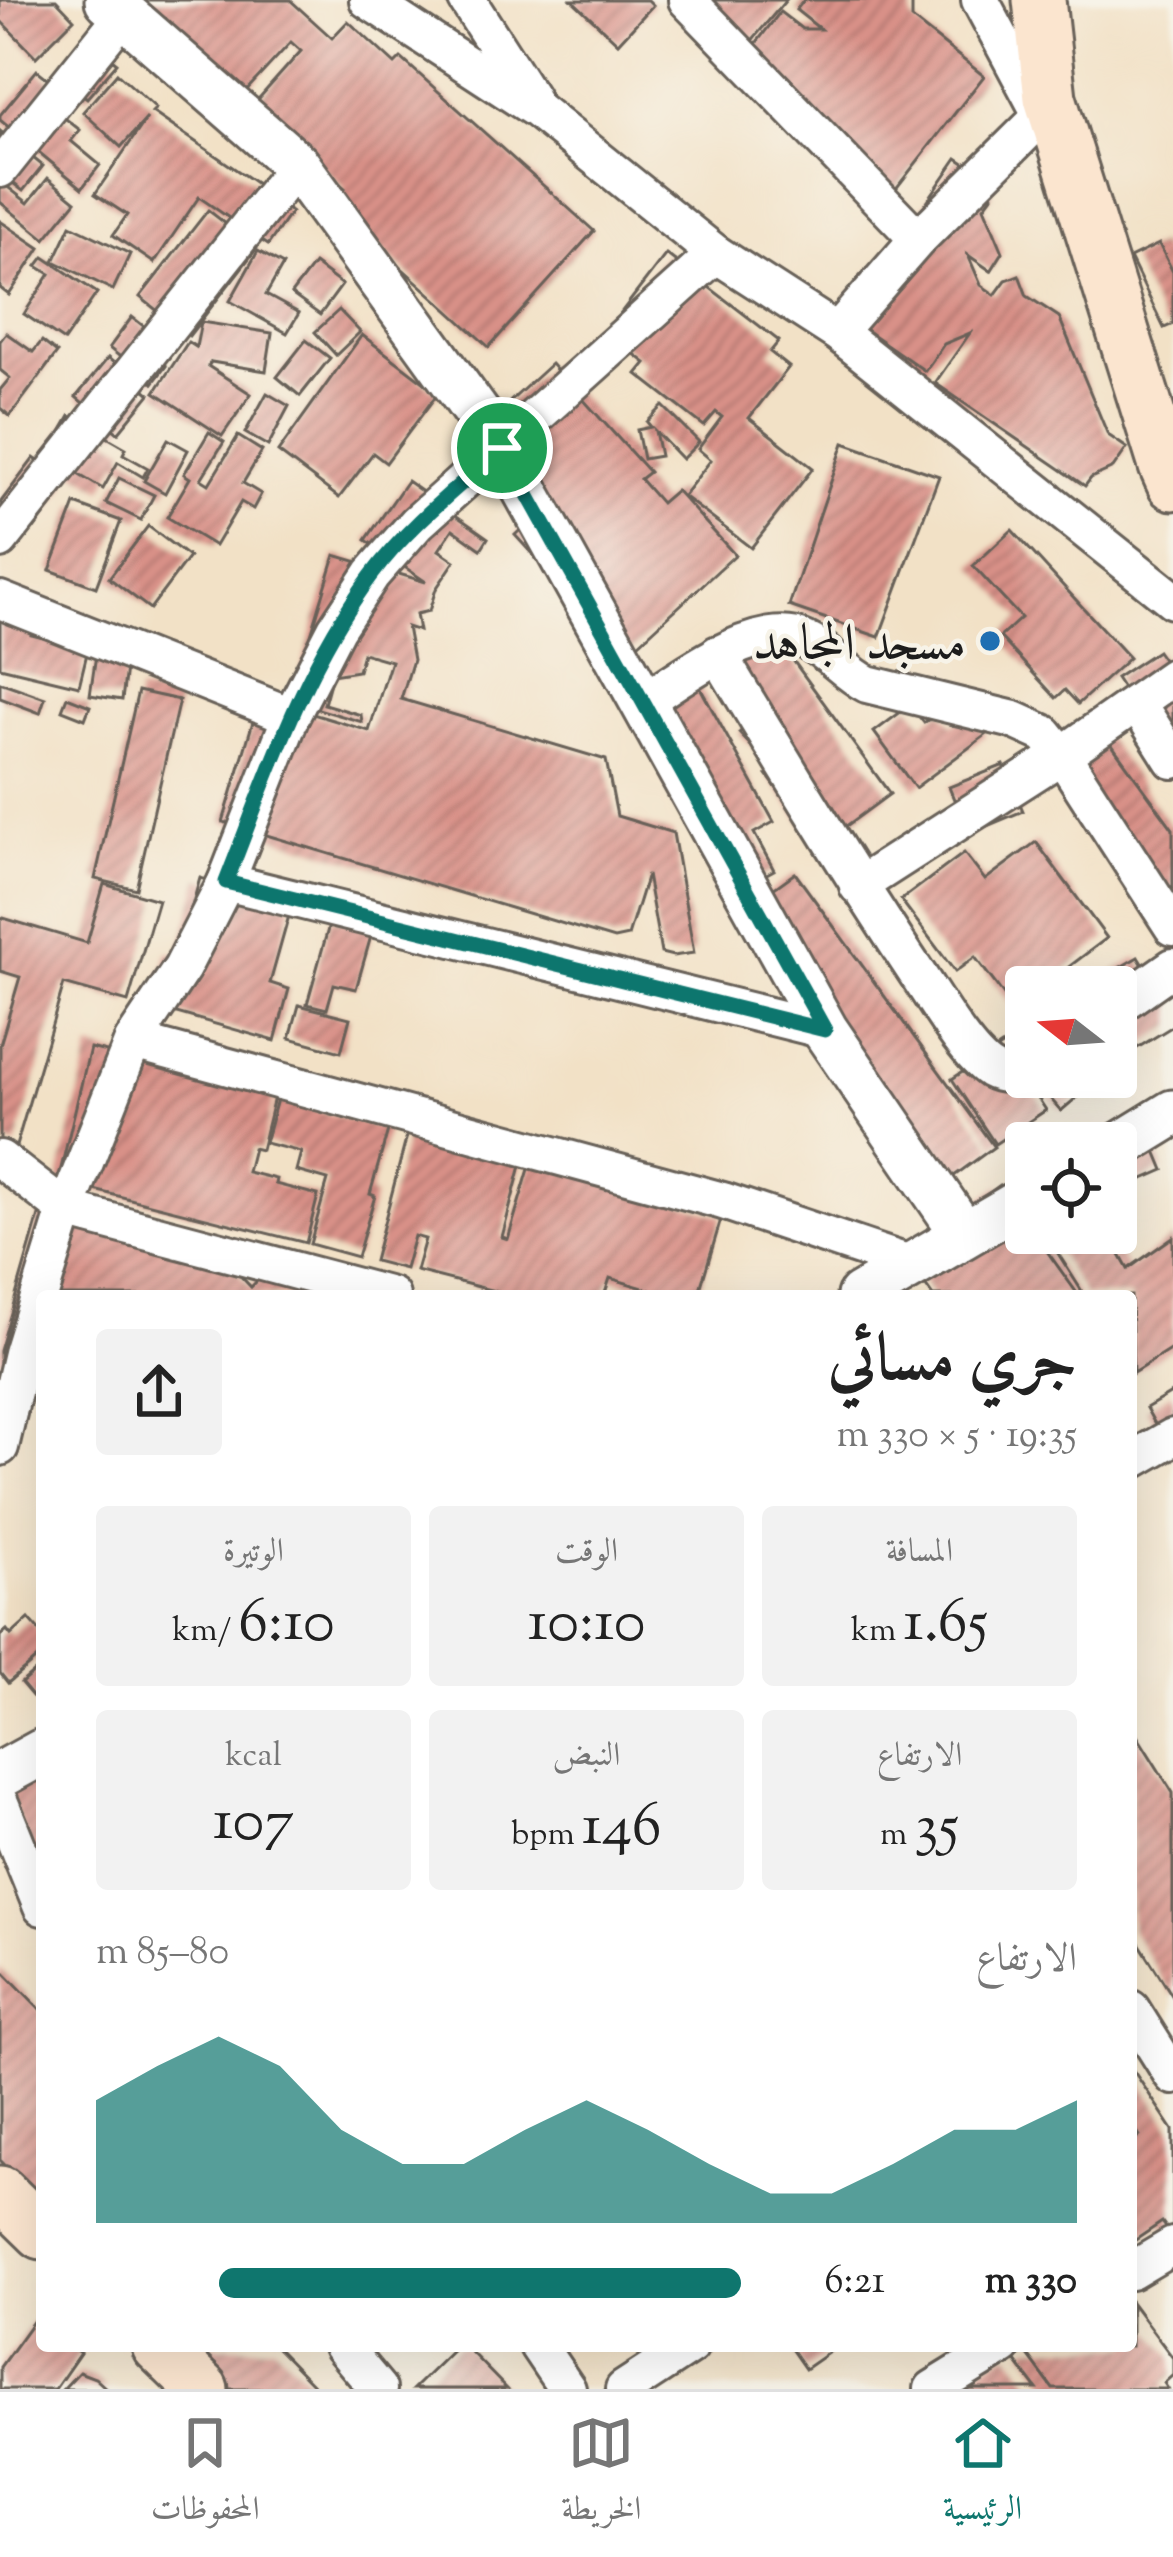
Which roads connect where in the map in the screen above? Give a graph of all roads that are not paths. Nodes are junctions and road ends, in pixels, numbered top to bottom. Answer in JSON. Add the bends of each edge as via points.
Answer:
{"nodes":[{"id":1,"x":368,"y":0,"type":"edge"},
{"id":2,"x":467,"y":0,"type":"edge"},
{"id":3,"x":687,"y":0,"type":"edge"},
{"id":4,"x":980,"y":0,"type":"edge"},
{"id":5,"x":1039,"y":0,"type":"edge"},
{"id":6,"x":116,"y":7,"type":"edge"},
{"id":7,"x":1046,"y":107,"type":"junction"},
{"id":8,"x":537,"y":110,"type":"junction"},
{"id":9,"x":297,"y":165,"type":"junction"},
{"id":10,"x":0,"y":170,"type":"edge"},
{"id":11,"x":918,"y":238,"type":"junction"},
{"id":12,"x":716,"y":254,"type":"junction"},
{"id":13,"x":837,"y":332,"type":"junction"},
{"id":14,"x":502,"y":448,"type":"junction"},
{"id":15,"x":1170,"y":470,"type":"edge"},
{"id":16,"x":0,"y":540,"type":"edge"},
{"id":17,"x":0,"y":600,"type":"edge"},
{"id":18,"x":1173,"y":600,"type":"edge"},
{"id":19,"x":718,"y":654,"type":"junction"},
{"id":20,"x":1173,"y":677,"type":"edge"},
{"id":21,"x":642,"y":703,"type":"junction"},
{"id":22,"x":1137,"y":703,"type":"junction"},
{"id":23,"x":291,"y":716,"type":"junction"},
{"id":24,"x":1062,"y":755,"type":"junction"},
{"id":25,"x":1173,"y":760,"type":"edge"},
{"id":26,"x":226,"y":882,"type":"junction"},
{"id":27,"x":858,"y":886,"type":"junction"},
{"id":28,"x":1173,"y":927,"type":"edge"},
{"id":29,"x":1173,"y":967,"type":"edge"},
{"id":30,"x":1137,"y":992,"type":"edge"},
{"id":31,"x":825,"y":1030,"type":"junction"},
{"id":32,"x":133,"y":1041,"type":"junction"},
{"id":33,"x":1005,"y":1074,"type":"edge"},
{"id":34,"x":1173,"y":1113,"type":"edge"},
{"id":35,"x":1137,"y":1135,"type":"edge"},
{"id":36,"x":0,"y":1160,"type":"edge"},
{"id":37,"x":66,"y":1210,"type":"junction"},
{"id":38,"x":1005,"y":1210,"type":"edge"},
{"id":39,"x":964,"y":1234,"type":"junction"},
{"id":40,"x":913,"y":1265,"type":"junction"},
{"id":41,"x":368,"y":1290,"type":"edge"},
{"id":42,"x":870,"y":1290,"type":"edge"},
{"id":43,"x":11,"y":1350,"type":"edge"},
{"id":44,"x":27,"y":1403,"type":"edge"},
{"id":45,"x":1173,"y":1437,"type":"edge"},
{"id":46,"x":0,"y":1447,"type":"edge"},
{"id":47,"x":1137,"y":1458,"type":"edge"},
{"id":48,"x":36,"y":1755,"type":"edge"},
{"id":49,"x":0,"y":1775,"type":"edge"},
{"id":50,"x":0,"y":1803,"type":"edge"},
{"id":51,"x":36,"y":1892,"type":"edge"},
{"id":52,"x":1142,"y":2052,"type":"edge"},
{"id":53,"x":1173,"y":2077,"type":"edge"},
{"id":54,"x":0,"y":2192,"type":"edge"},
{"id":55,"x":36,"y":2227,"type":"edge"},
{"id":56,"x":1173,"y":2246,"type":"edge"},
{"id":57,"x":1137,"y":2267,"type":"edge"},
{"id":58,"x":164,"y":2352,"type":"edge"},
{"id":59,"x":347,"y":2352,"type":"edge"},
{"id":60,"x":542,"y":2352,"type":"edge"},
{"id":61,"x":681,"y":2352,"type":"edge"},
{"id":62,"x":993,"y":2352,"type":"edge"},
{"id":63,"x":202,"y":2389,"type":"edge"},
{"id":64,"x":378,"y":2389,"type":"edge"},
{"id":65,"x":567,"y":2389,"type":"edge"},
{"id":66,"x":624,"y":2389,"type":"edge"},
{"id":67,"x":933,"y":2389,"type":"edge"}],
"edges":[{"from":1,"to":8,"type":"street"},
{"from":2,"to":8,"type":"street"},
{"from":3,"to":11,"type":"street"},
{"from":4,"to":7,"type":"street"},
{"from":5,"to":7,"type":"main road"},
{"from":6,"to":9,"type":"street"},
{"from":6,"to":10,"type":"street"},
{"from":7,"to":11,"type":"street"},
{"from":7,"to":15,"type":"main road"},
{"from":8,"to":12,"type":"street"},
{"from":9,"to":14,"type":"street"},
{"from":9,"to":16,"type":"street"},
{"from":11,"to":13,"type":"street"},
{"from":12,"to":13,"type":"street"},
{"from":12,"to":14,"type":"street"},
{"from":13,"to":18,"type":"street"},
{"from":14,"to":21,"type":"street"},
{"from":14,"to":23,"type":"street","via":[[372,574]]},
{"from":17,"to":23,"type":"street"},
{"from":19,"to":21,"type":"street"},
{"from":19,"to":24,"type":"street","via":[[795,636],[867,684],[1013,720],[1045,734]]},
{"from":19,"to":27,"type":"street"},
{"from":20,"to":22,"type":"street"},
{"from":21,"to":31,"type":"street"},
{"from":22,"to":24,"type":"street"},
{"from":22,"to":25,"type":"street"},
{"from":23,"to":26,"type":"street"},
{"from":24,"to":27,"type":"street"},
{"from":24,"to":28,"type":"street"},
{"from":26,"to":31,"type":"street"},
{"from":26,"to":32,"type":"street"},
{"from":27,"to":33,"type":"street","via":[[971,1050]]},
{"from":29,"to":30,"type":"street"},
{"from":31,"to":39,"type":"street"},
{"from":32,"to":37,"type":"street"},
{"from":32,"to":40,"type":"street","via":[[723,1201]]},
{"from":34,"to":35,"type":"street"},
{"from":36,"to":37,"type":"street"},
{"from":37,"to":41,"type":"street"},
{"from":37,"to":43,"type":"street"},
{"from":38,"to":39,"type":"street"},
{"from":39,"to":40,"type":"street"},
{"from":40,"to":42,"type":"street"},
{"from":43,"to":44,"type":"street"},
{"from":44,"to":46,"type":"street"},
{"from":45,"to":47,"type":"street"},
{"from":48,"to":49,"type":"street"},
{"from":50,"to":51,"type":"street"},
{"from":52,"to":53,"type":"street"},
{"from":54,"to":55,"type":"main road"},
{"from":56,"to":57,"type":"street"},
{"from":58,"to":63,"type":"main road"},
{"from":59,"to":64,"type":"street"},
{"from":60,"to":65,"type":"street"},
{"from":61,"to":66,"type":"street"},
{"from":62,"to":67,"type":"street"}]}
